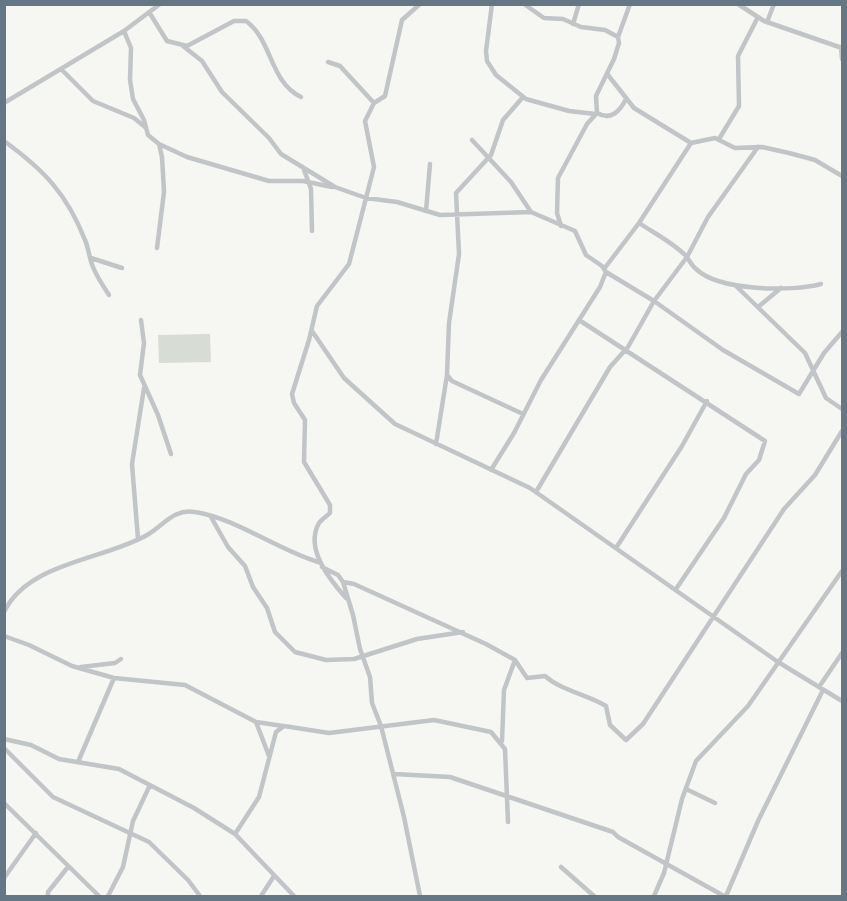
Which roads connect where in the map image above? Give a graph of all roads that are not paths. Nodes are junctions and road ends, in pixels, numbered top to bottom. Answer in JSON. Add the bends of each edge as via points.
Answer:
{"nodes":[{"id":1,"x":420,"y":4,"type":"edge"},
{"id":2,"x":492,"y":4,"type":"edge"},
{"id":3,"x":524,"y":4,"type":"edge"},
{"id":4,"x":579,"y":4,"type":"edge"},
{"id":5,"x":630,"y":4,"type":"edge"},
{"id":6,"x":738,"y":4,"type":"edge"},
{"id":7,"x":774,"y":4,"type":"edge"},
{"id":8,"x":157,"y":5,"type":"edge"},
{"id":9,"x":149,"y":12,"type":"junction"},
{"id":10,"x":758,"y":17,"type":"junction"},
{"id":11,"x":767,"y":22,"type":"junction"},
{"id":12,"x":573,"y":24,"type":"junction"},
{"id":13,"x":124,"y":31,"type":"junction"},
{"id":14,"x":618,"y":37,"type":"junction"},
{"id":15,"x":183,"y":46,"type":"junction"},
{"id":16,"x":842,"y":48,"type":"edge"},
{"id":17,"x":843,"y":59,"type":"edge"},
{"id":18,"x":328,"y":62,"type":"dead end"},
{"id":19,"x":61,"y":69,"type":"junction"},
{"id":20,"x":608,"y":75,"type":"junction"},
{"id":21,"x":301,"y":97,"type":"dead end"},
{"id":22,"x":523,"y":98,"type":"junction"},
{"id":23,"x":626,"y":99,"type":"junction"},
{"id":24,"x":4,"y":103,"type":"edge"},
{"id":25,"x":374,"y":103,"type":"junction"},
{"id":26,"x":596,"y":113,"type":"junction"},
{"id":27,"x":146,"y":127,"type":"junction"},
{"id":28,"x":719,"y":138,"type":"junction"},
{"id":29,"x":472,"y":140,"type":"dead end"},
{"id":30,"x":6,"y":143,"type":"edge"},
{"id":31,"x":691,"y":143,"type":"junction"},
{"id":32,"x":159,"y":144,"type":"junction"},
{"id":33,"x":758,"y":147,"type":"junction"},
{"id":34,"x":489,"y":157,"type":"junction"},
{"id":35,"x":430,"y":164,"type":"dead end"},
{"id":36,"x":303,"y":167,"type":"junction"},
{"id":37,"x":843,"y":176,"type":"edge"},
{"id":38,"x":309,"y":183,"type":"junction"},
{"id":39,"x":335,"y":187,"type":"junction"},
{"id":40,"x":366,"y":198,"type":"junction"},
{"id":41,"x":426,"y":211,"type":"junction"},
{"id":42,"x":531,"y":212,"type":"junction"},
{"id":43,"x":458,"y":216,"type":"junction"},
{"id":44,"x":639,"y":223,"type":"junction"},
{"id":45,"x":562,"y":228,"type":"junction"},
{"id":46,"x":312,"y":231,"type":"dead end"},
{"id":47,"x":157,"y":248,"type":"dead end"},
{"id":48,"x":687,"y":257,"type":"junction"},
{"id":49,"x":91,"y":258,"type":"junction"},
{"id":50,"x":122,"y":268,"type":"dead end"},
{"id":51,"x":605,"y":270,"type":"junction"},
{"id":52,"x":821,"y":284,"type":"dead end"},
{"id":53,"x":735,"y":285,"type":"junction"},
{"id":54,"x":781,"y":288,"type":"junction"},
{"id":55,"x":109,"y":295,"type":"dead end"},
{"id":56,"x":654,"y":301,"type":"junction"},
{"id":57,"x":758,"y":307,"type":"junction"},
{"id":58,"x":141,"y":320,"type":"dead end"},
{"id":59,"x":579,"y":320,"type":"junction"},
{"id":60,"x":312,"y":331,"type":"junction"},
{"id":61,"x":843,"y":332,"type":"edge"},
{"id":62,"x":625,"y":350,"type":"junction"},
{"id":63,"x":813,"y":374,"type":"junction"},
{"id":64,"x":447,"y":375,"type":"junction"},
{"id":65,"x":144,"y":388,"type":"junction"},
{"id":66,"x":707,"y":401,"type":"junction"},
{"id":67,"x":843,"y":409,"type":"edge"},
{"id":68,"x":523,"y":414,"type":"junction"},
{"id":69,"x":843,"y":431,"type":"edge"},
{"id":70,"x":436,"y":444,"type":"junction"},
{"id":71,"x":171,"y":454,"type":"dead end"},
{"id":72,"x":491,"y":470,"type":"junction"},
{"id":73,"x":536,"y":492,"type":"junction"},
{"id":74,"x":211,"y":517,"type":"junction"},
{"id":75,"x":138,"y":539,"type":"junction"},
{"id":76,"x":616,"y":548,"type":"junction"},
{"id":77,"x":320,"y":564,"type":"junction"},
{"id":78,"x":843,"y":571,"type":"edge"},
{"id":79,"x":343,"y":582,"type":"junction"},
{"id":80,"x":676,"y":589,"type":"junction"},
{"id":81,"x":346,"y":598,"type":"junction"},
{"id":82,"x":4,"y":612,"type":"edge"},
{"id":83,"x":714,"y":616,"type":"junction"},
{"id":84,"x":463,"y":632,"type":"junction"},
{"id":85,"x":4,"y":636,"type":"edge"},
{"id":86,"x":843,"y":653,"type":"edge"},
{"id":87,"x":363,"y":657,"type":"junction"},
{"id":88,"x":121,"y":659,"type":"dead end"},
{"id":89,"x":515,"y":660,"type":"junction"},
{"id":90,"x":778,"y":662,"type":"junction"},
{"id":91,"x":78,"y":667,"type":"junction"},
{"id":92,"x":114,"y":678,"type":"junction"},
{"id":93,"x":821,"y":688,"type":"junction"},
{"id":94,"x":843,"y":702,"type":"edge"},
{"id":95,"x":256,"y":722,"type":"junction"},
{"id":96,"x":284,"y":726,"type":"junction"},
{"id":97,"x":381,"y":726,"type":"junction"},
{"id":98,"x":4,"y":739,"type":"edge"},
{"id":99,"x":502,"y":744,"type":"junction"},
{"id":100,"x":4,"y":748,"type":"edge"},
{"id":101,"x":269,"y":758,"type":"junction"},
{"id":102,"x":78,"y":762,"type":"junction"},
{"id":103,"x":394,"y":774,"type":"junction"},
{"id":104,"x":150,"y":785,"type":"junction"},
{"id":105,"x":687,"y":789,"type":"junction"},
{"id":106,"x":508,"y":798,"type":"junction"},
{"id":107,"x":4,"y":803,"type":"edge"},
{"id":108,"x":715,"y":803,"type":"dead end"},
{"id":109,"x":508,"y":822,"type":"dead end"},
{"id":110,"x":36,"y":833,"type":"junction"},
{"id":111,"x":132,"y":833,"type":"junction"},
{"id":112,"x":235,"y":834,"type":"junction"},
{"id":113,"x":667,"y":865,"type":"junction"},
{"id":114,"x":69,"y":867,"type":"junction"},
{"id":115,"x":561,"y":867,"type":"dead end"},
{"id":116,"x":274,"y":876,"type":"junction"},
{"id":117,"x":4,"y":878,"type":"edge"},
{"id":118,"x":48,"y":897,"type":"edge"},
{"id":119,"x":99,"y":897,"type":"edge"},
{"id":120,"x":108,"y":897,"type":"edge"},
{"id":121,"x":200,"y":897,"type":"edge"},
{"id":122,"x":261,"y":897,"type":"edge"},
{"id":123,"x":294,"y":897,"type":"edge"},
{"id":124,"x":420,"y":897,"type":"edge"},
{"id":125,"x":594,"y":897,"type":"edge"},
{"id":126,"x":654,"y":897,"type":"edge"},
{"id":127,"x":725,"y":897,"type":"edge"}],
"edges":[{"from":1,"to":25,"type":"street","via":[[402,20],[385,96]]},
{"from":2,"to":22,"type":"street","via":[[487,61],[498,77]]},
{"from":3,"to":12,"type":"street","via":[[540,16],[563,18]]},
{"from":4,"to":12,"type":"street"},
{"from":5,"to":14,"type":"street"},
{"from":6,"to":10,"type":"street"},
{"from":7,"to":11,"type":"street"},
{"from":8,"to":9,"type":"street"},
{"from":9,"to":13,"type":"street"},
{"from":9,"to":15,"type":"street","via":[[167,41]]},
{"from":10,"to":11,"type":"street"},
{"from":10,"to":28,"type":"street","via":[[738,56],[740,106]]},
{"from":11,"to":16,"type":"street"},
{"from":12,"to":14,"type":"street","via":[[605,30]]},
{"from":13,"to":19,"type":"street"},
{"from":13,"to":27,"type":"street","via":[[130,48],[131,91]]},
{"from":14,"to":20,"type":"street"},
{"from":15,"to":21,"type":"street","via":[[192,46],[234,21],[246,21],[262,39],[285,86]]},
{"from":15,"to":36,"type":"street","via":[[202,61],[222,92],[281,154]]},
{"from":16,"to":17,"type":"street"},
{"from":18,"to":25,"type":"street","via":[[340,66]]},
{"from":19,"to":24,"type":"street"},
{"from":19,"to":27,"type":"street","via":[[93,101]]},
{"from":20,"to":23,"type":"street"},
{"from":20,"to":26,"type":"street","via":[[596,96]]},
{"from":22,"to":26,"type":"street","via":[[569,111]]},
{"from":22,"to":34,"type":"street","via":[[503,120]]},
{"from":23,"to":26,"type":"street","via":[[615,114]]},
{"from":23,"to":31,"type":"street"},
{"from":25,"to":40,"type":"street","via":[[365,121],[375,161]]},
{"from":26,"to":45,"type":"street","via":[[558,178],[558,219]]},
{"from":27,"to":32,"type":"street","via":[[148,135]]},
{"from":28,"to":31,"type":"street"},
{"from":28,"to":33,"type":"street","via":[[735,148]]},
{"from":29,"to":34,"type":"street"},
{"from":30,"to":49,"type":"street","via":[[57,186],[74,214]]},
{"from":31,"to":44,"type":"street"},
{"from":32,"to":38,"type":"street","via":[[187,157],[269,181]]},
{"from":32,"to":47,"type":"street","via":[[164,192]]},
{"from":33,"to":37,"type":"street","via":[[815,160]]},
{"from":33,"to":48,"type":"street","via":[[708,217]]},
{"from":34,"to":42,"type":"street"},
{"from":34,"to":43,"type":"street","via":[[456,194]]},
{"from":35,"to":41,"type":"street"},
{"from":36,"to":38,"type":"street"},
{"from":36,"to":39,"type":"street"},
{"from":38,"to":39,"type":"street"},
{"from":38,"to":46,"type":"street"},
{"from":39,"to":40,"type":"street"},
{"from":40,"to":41,"type":"street"},
{"from":40,"to":60,"type":"street","via":[[349,264],[317,306]]},
{"from":41,"to":43,"type":"street"},
{"from":42,"to":43,"type":"street"},
{"from":42,"to":45,"type":"street"},
{"from":43,"to":64,"type":"street","via":[[459,254],[449,323]]},
{"from":44,"to":48,"type":"street"},
{"from":44,"to":51,"type":"street"},
{"from":45,"to":51,"type":"street","via":[[575,231],[586,255]]},
{"from":48,"to":53,"type":"street","via":[[696,270]]},
{"from":48,"to":56,"type":"street"},
{"from":49,"to":50,"type":"street"},
{"from":49,"to":55,"type":"street"},
{"from":51,"to":56,"type":"street"},
{"from":51,"to":59,"type":"street","via":[[600,287]]},
{"from":52,"to":54,"type":"street"},
{"from":53,"to":54,"type":"street"},
{"from":53,"to":57,"type":"street"},
{"from":54,"to":57,"type":"street"},
{"from":56,"to":62,"type":"street"},
{"from":56,"to":63,"type":"street","via":[[723,350],[799,394]]},
{"from":57,"to":63,"type":"street","via":[[805,353]]},
{"from":58,"to":65,"type":"street","via":[[144,354],[139,368]]},
{"from":59,"to":62,"type":"street"},
{"from":59,"to":68,"type":"street"},
{"from":60,"to":70,"type":"street","via":[[344,378],[364,398],[395,424]]},
{"from":60,"to":77,"type":"street","via":[[292,394],[305,420],[304,462],[330,505],[330,513],[320,521],[317,530]]},
{"from":61,"to":63,"type":"street"},
{"from":62,"to":66,"type":"street"},
{"from":62,"to":73,"type":"street","via":[[610,367]]},
{"from":63,"to":67,"type":"street","via":[[828,400]]},
{"from":64,"to":68,"type":"street","via":[[452,381]]},
{"from":64,"to":70,"type":"street"},
{"from":65,"to":71,"type":"street"},
{"from":65,"to":75,"type":"street","via":[[132,464]]},
{"from":66,"to":76,"type":"street"},
{"from":66,"to":80,"type":"street","via":[[765,441],[759,460],[746,474],[724,518]]},
{"from":68,"to":72,"type":"street"},
{"from":69,"to":83,"type":"street","via":[[823,465],[784,509]]},
{"from":70,"to":72,"type":"street"},
{"from":72,"to":73,"type":"street"},
{"from":73,"to":76,"type":"street"},
{"from":74,"to":75,"type":"street","via":[[183,512]]},
{"from":74,"to":77,"type":"street"},
{"from":74,"to":87,"type":"street","via":[[228,547],[245,566],[275,632],[285,645],[320,660]]},
{"from":75,"to":82,"type":"street","via":[[82,558],[45,576],[16,593]]},
{"from":76,"to":80,"type":"street"},
{"from":77,"to":79,"type":"street"},
{"from":77,"to":81,"type":"street"},
{"from":78,"to":90,"type":"street"},
{"from":79,"to":81,"type":"street"},
{"from":79,"to":84,"type":"street"},
{"from":80,"to":83,"type":"street"},
{"from":81,"to":87,"type":"street"},
{"from":83,"to":89,"type":"street","via":[[643,724],[626,740],[610,724],[606,706],[563,688],[545,675],[527,678]]},
{"from":83,"to":90,"type":"street"},
{"from":84,"to":87,"type":"street","via":[[417,639]]},
{"from":84,"to":89,"type":"street"},
{"from":85,"to":91,"type":"street"},
{"from":86,"to":93,"type":"street"},
{"from":87,"to":97,"type":"street"},
{"from":88,"to":91,"type":"street"},
{"from":89,"to":99,"type":"street","via":[[504,690]]},
{"from":90,"to":93,"type":"street"},
{"from":90,"to":105,"type":"street","via":[[748,706],[696,761]]},
{"from":91,"to":92,"type":"street"},
{"from":92,"to":95,"type":"street","via":[[185,685]]},
{"from":92,"to":102,"type":"street"},
{"from":93,"to":94,"type":"street"},
{"from":93,"to":127,"type":"street"},
{"from":95,"to":96,"type":"street"},
{"from":95,"to":101,"type":"street"},
{"from":96,"to":97,"type":"street","via":[[329,733]]},
{"from":96,"to":101,"type":"street","via":[[276,732]]},
{"from":97,"to":99,"type":"street","via":[[434,720],[488,730]]},
{"from":97,"to":103,"type":"street"},
{"from":98,"to":102,"type":"street","via":[[31,745],[51,757]]},
{"from":99,"to":106,"type":"street"},
{"from":100,"to":111,"type":"street","via":[[53,797]]},
{"from":101,"to":112,"type":"street","via":[[259,797]]},
{"from":102,"to":104,"type":"street","via":[[119,768]]},
{"from":103,"to":106,"type":"street","via":[[450,777]]},
{"from":103,"to":124,"type":"street"},
{"from":104,"to":111,"type":"street","via":[[137,811]]},
{"from":104,"to":112,"type":"street"},
{"from":105,"to":108,"type":"street"},
{"from":105,"to":113,"type":"street"},
{"from":106,"to":109,"type":"street"},
{"from":106,"to":113,"type":"street","via":[[613,832]]},
{"from":107,"to":110,"type":"street"},
{"from":110,"to":114,"type":"street"},
{"from":110,"to":117,"type":"street"},
{"from":111,"to":120,"type":"street","via":[[123,867]]},
{"from":111,"to":121,"type":"street","via":[[154,846]]},
{"from":112,"to":116,"type":"street"},
{"from":113,"to":126,"type":"street"},
{"from":113,"to":127,"type":"street"},
{"from":114,"to":118,"type":"street"},
{"from":114,"to":119,"type":"street"},
{"from":115,"to":125,"type":"street"},
{"from":116,"to":122,"type":"street"},
{"from":116,"to":123,"type":"street"}]}
